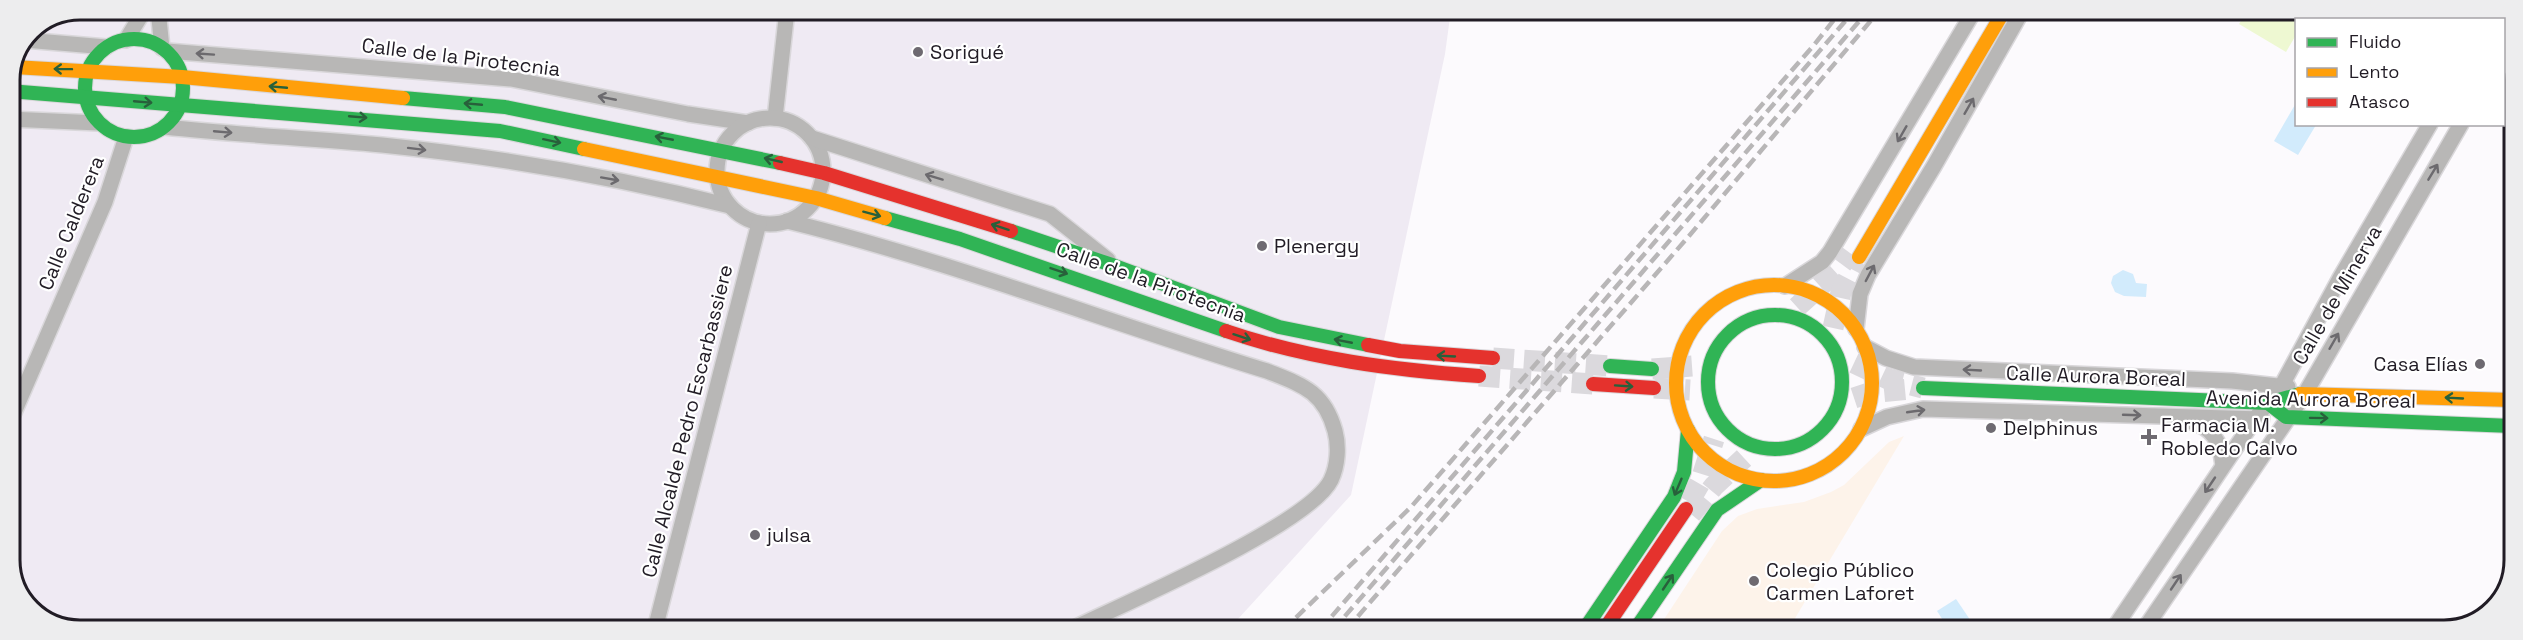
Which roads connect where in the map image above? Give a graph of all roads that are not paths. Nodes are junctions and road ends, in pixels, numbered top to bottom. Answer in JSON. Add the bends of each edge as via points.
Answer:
{"nodes":[{"id":1,"x":138,"y":20,"type":"edge"},
{"id":2,"x":160,"y":20,"type":"edge"},
{"id":3,"x":786,"y":20,"type":"edge"},
{"id":4,"x":1969,"y":20,"type":"edge"},
{"id":5,"x":1989,"y":20,"type":"edge"},
{"id":6,"x":1999,"y":20,"type":"edge"},
{"id":7,"x":2017,"y":20,"type":"edge"},
{"id":8,"x":126,"y":40,"type":"junction"},
{"id":9,"x":34,"y":41,"type":"edge"},
{"id":10,"x":106,"y":47,"type":"junction"},
{"id":11,"x":165,"y":50,"type":"junction"},
{"id":12,"x":21,"y":67,"type":"edge"},
{"id":13,"x":88,"y":70,"type":"junction"},
{"id":14,"x":182,"y":77,"type":"junction"},
{"id":15,"x":20,"y":92,"type":"edge"},
{"id":16,"x":85,"y":97,"type":"junction"},
{"id":17,"x":180,"y":105,"type":"junction"},
{"id":18,"x":775,"y":118,"type":"junction"},
{"id":19,"x":20,"y":119,"type":"edge"},
{"id":20,"x":98,"y":123,"type":"junction"},
{"id":21,"x":748,"y":123,"type":"junction"},
{"id":22,"x":2429,"y":126,"type":"edge"},
{"id":23,"x":2460,"y":126,"type":"edge"},
{"id":24,"x":165,"y":127,"type":"junction"},
{"id":25,"x":126,"y":137,"type":"junction"},
{"id":26,"x":812,"y":138,"type":"junction"},
{"id":27,"x":722,"y":150,"type":"junction"},
{"id":28,"x":824,"y":173,"type":"junction"},
{"id":29,"x":717,"y":178,"type":"junction"},
{"id":30,"x":816,"y":198,"type":"junction"},
{"id":31,"x":730,"y":206,"type":"junction"},
{"id":32,"x":787,"y":221,"type":"junction"},
{"id":33,"x":759,"y":223,"type":"junction"},
{"id":34,"x":1115,"y":266,"type":"junction"},
{"id":35,"x":1785,"y":286,"type":"junction"},
{"id":36,"x":1797,"y":308,"type":"tunnel mouth"},
{"id":37,"x":1783,"y":316,"type":"junction"},
{"id":38,"x":1833,"y":327,"type":"tunnel mouth"},
{"id":39,"x":1856,"y":329,"type":"junction"},
{"id":40,"x":1865,"y":346,"type":"junction"},
{"id":41,"x":1833,"y":349,"type":"junction"},
{"id":42,"x":1713,"y":357,"type":"junction"},
{"id":43,"x":1492,"y":358,"type":"tunnel mouth"},
{"id":44,"x":1854,"y":363,"type":"tunnel mouth"},
{"id":45,"x":1610,"y":366,"type":"tunnel mouth"},
{"id":46,"x":1692,"y":366,"type":"tunnel mouth"},
{"id":47,"x":1652,"y":369,"type":"tunnel mouth"},
{"id":48,"x":1479,"y":376,"type":"tunnel mouth"},
{"id":49,"x":1593,"y":384,"type":"tunnel mouth"},
{"id":50,"x":2282,"y":385,"type":"junction"},
{"id":51,"x":1654,"y":388,"type":"tunnel mouth"},
{"id":52,"x":1923,"y":388,"type":"tunnel mouth"},
{"id":53,"x":2306,"y":392,"type":"junction"},
{"id":54,"x":1854,"y":398,"type":"tunnel mouth"},
{"id":55,"x":20,"y":399,"type":"edge"},
{"id":56,"x":2504,"y":400,"type":"edge"},
{"id":57,"x":2268,"y":403,"type":"junction"},
{"id":58,"x":1835,"y":411,"type":"junction"},
{"id":59,"x":1718,"y":416,"type":"junction"},
{"id":60,"x":2171,"y":416,"type":"junction"},
{"id":61,"x":2286,"y":417,"type":"junction"},
{"id":62,"x":2255,"y":419,"type":"junction"},
{"id":63,"x":2504,"y":426,"type":"edge"},
{"id":64,"x":1861,"y":429,"type":"junction"},
{"id":65,"x":1688,"y":430,"type":"junction"},
{"id":66,"x":1714,"y":439,"type":"tunnel mouth"},
{"id":67,"x":1761,"y":447,"type":"junction"},
{"id":68,"x":1744,"y":458,"type":"tunnel mouth"},
{"id":69,"x":2223,"y":465,"type":"junction"},
{"id":70,"x":1761,"y":480,"type":"junction"},
{"id":71,"x":657,"y":620,"type":"edge"},
{"id":72,"x":1091,"y":620,"type":"edge"},
{"id":73,"x":1591,"y":620,"type":"edge"},
{"id":74,"x":1611,"y":620,"type":"edge"},
{"id":75,"x":1620,"y":620,"type":"edge"},
{"id":76,"x":1642,"y":620,"type":"edge"},
{"id":77,"x":2119,"y":620,"type":"edge"},
{"id":78,"x":2150,"y":620,"type":"edge"}],
"edges":[{"from":1,"to":8,"type":"street"},
{"from":2,"to":11,"type":"street"},
{"from":3,"to":18,"type":"street"},
{"from":4,"to":35,"type":"street","one_way":true,"via":[[1830,252],[1822,262]]},
{"from":5,"to":6,"type":"main road","via":[[1855,255]]},
{"from":39,"to":7,"type":"street","one_way":true,"via":[[1860,294],[1868,275]]},
{"from":8,"to":10,"type":"main road","name":"Calle de la Pirotecnia"},
{"from":8,"to":11,"type":"main road","name":"Calle de la Pirotecnia","via":[[148,41]]},
{"from":9,"to":10,"type":"street","name":"Calle de la Pirotecnia"},
{"from":10,"to":13,"type":"main road"},
{"from":11,"to":14,"type":"main road"},
{"from":21,"to":11,"type":"street","name":"Calle de la Pirotecnia","one_way":true,"via":[[511,79]]},
{"from":13,"to":12,"type":"main road","name":"Calle de la Pirotecnia","one_way":true},
{"from":13,"to":14,"type":"main road","name":"Calle de la Pirotecnia"},
{"from":13,"to":16,"type":"main road"},
{"from":14,"to":17,"type":"main road"},
{"from":27,"to":14,"type":"main road","name":"Calle de la Pirotecnia","one_way":true,"via":[[505,107]]},
{"from":15,"to":16,"type":"main road","name":"Calle de la Pirotecnia"},
{"from":16,"to":17,"type":"main road","name":"Calle de la Pirotecnia","one_way":true},
{"from":16,"to":20,"type":"main road"},
{"from":17,"to":24,"type":"main road"},
{"from":17,"to":29,"type":"main road","name":"Calle de la Pirotecnia","one_way":true,"via":[[500,131]]},
{"from":18,"to":21,"type":"street","name":"Calle de la Pirotecnia"},
{"from":18,"to":26,"type":"street","name":"Calle de la Pirotecnia","via":[[796,124]]},
{"from":19,"to":20,"type":"street"},
{"from":20,"to":25,"type":"main road"},
{"from":21,"to":27,"type":"street","via":[[732,134]]},
{"from":22,"to":50,"type":"street","name":"Calle de Minerva"},
{"from":53,"to":23,"type":"street","name":"Calle de Minerva","one_way":true},
{"from":24,"to":25,"type":"main road","via":[[148,135]]},
{"from":24,"to":31,"type":"street","one_way":true,"via":[[492,158],[671,191]]},
{"from":25,"to":55,"type":"street","name":"Calle Calderera","via":[[105,202]]},
{"from":26,"to":28,"type":"street","via":[[821,154]]},
{"from":34,"to":26,"type":"street","name":"Calle de la Pirotecnia","one_way":true,"via":[[1050,214]]},
{"from":28,"to":27,"type":"main road","name":"Calle de la Pirotecnia","one_way":true},
{"from":27,"to":29,"type":"street"},
{"from":28,"to":30,"type":"street"},
{"from":34,"to":28,"type":"main road","name":"Calle de la Pirotecnia","one_way":true},
{"from":29,"to":30,"type":"main road","name":"Calle de la Pirotecnia"},
{"from":29,"to":31,"type":"street"},
{"from":30,"to":32,"type":"street","via":[[804,212]]},
{"from":30,"to":48,"type":"main road","name":"Calle de la Pirotecnia","one_way":true,"via":[[960,238],[1273,347],[1398,370]]},
{"from":31,"to":33,"type":"street"},
{"from":32,"to":33,"type":"street"},
{"from":32,"to":72,"type":"street","via":[[1023,289],[1267,371],[1301,384],[1320,397],[1336,433],[1338,457],[1330,481],[1311,501],[1237,550]]},
{"from":33,"to":71,"type":"street","name":"Calle Alcalde Pedro Escarbassiere"},
{"from":43,"to":34,"type":"main road","name":"Calle de la Pirotecnia","one_way":true,"via":[[1400,351],[1280,327]]},
{"from":35,"to":39,"type":"main road","via":[[1821,297],[1843,313]]},
{"from":35,"to":65,"type":"main road","via":[[1766,285],[1740,291],[1713,306],[1696,324],[1677,369],[1678,401]]},
{"from":36,"to":37,"type":"main road"},
{"from":37,"to":41,"type":"main road","via":[[1810,325]]},
{"from":37,"to":42,"type":"main road","via":[[1762,316],[1741,324],[1725,338]]},
{"from":38,"to":41,"type":"main road"},
{"from":39,"to":40,"type":"main road"},
{"from":50,"to":40,"type":"street","name":"Avenida Aurora Boreal","one_way":true,"via":[[1914,367]]},
{"from":40,"to":64,"type":"main road","via":[[1872,387]]},
{"from":41,"to":44,"type":"main road"},
{"from":41,"to":58,"type":"main road","via":[[1842,383]]},
{"from":42,"to":46,"type":"main road"},
{"from":42,"to":59,"type":"main road","via":[[1704,395]]},
{"from":45,"to":47,"type":"main road"},
{"from":49,"to":51,"type":"main road","one_way":true},
{"from":50,"to":53,"type":"street","name":"Avenida Aurora Boreal"},
{"from":50,"to":57,"type":"street","name":"Calle de Minerva"},
{"from":52,"to":57,"type":"main road","name":"Calle Aurora Boreal"},
{"from":56,"to":53,"type":"main road","name":"Avenida Aurora Boreal","one_way":true},
{"from":53,"to":57,"type":"main road","name":"Calle Aurora Boreal"},
{"from":53,"to":61,"type":"street","name":"Calle de Minerva"},
{"from":54,"to":58,"type":"main road"},
{"from":57,"to":61,"type":"main road"},
{"from":57,"to":62,"type":"street","name":"Calle de Minerva"},
{"from":58,"to":67,"type":"main road","via":[[1821,430],[1806,441],[1780,448]]},
{"from":59,"to":66,"type":"main road"},
{"from":59,"to":67,"type":"main road","via":[[1736,436]]},
{"from":60,"to":62,"type":"street","name":"Avenida Aurora Boreal"},
{"from":64,"to":60,"type":"street","name":"Avenida Aurora Boreal","one_way":true,"via":[[1887,417],[1923,409]]},
{"from":60,"to":69,"type":"street","via":[[2201,424],[2216,436]]},
{"from":61,"to":62,"type":"street","name":"Avenida Aurora Boreal"},
{"from":61,"to":63,"type":"main road","name":"Avenida Aurora Boreal","one_way":true},
{"from":78,"to":61,"type":"street","name":"Calle de Minerva","one_way":true},
{"from":62,"to":69,"type":"street","name":"Calle de Minerva"},
{"from":64,"to":70,"type":"main road","via":[[1842,453],[1816,471],[1792,479]]},
{"from":65,"to":70,"type":"main road","via":[[1700,448],[1721,465]]},
{"from":65,"to":73,"type":"main road","one_way":true,"via":[[1684,472],[1674,497]]},
{"from":67,"to":68,"type":"main road"},
{"from":69,"to":77,"type":"street","name":"Calle de Minerva","one_way":true},
{"from":76,"to":70,"type":"main road","one_way":true,"via":[[1717,510]]},
{"from":74,"to":75,"type":"main road","via":[[1688,512]]}]}
